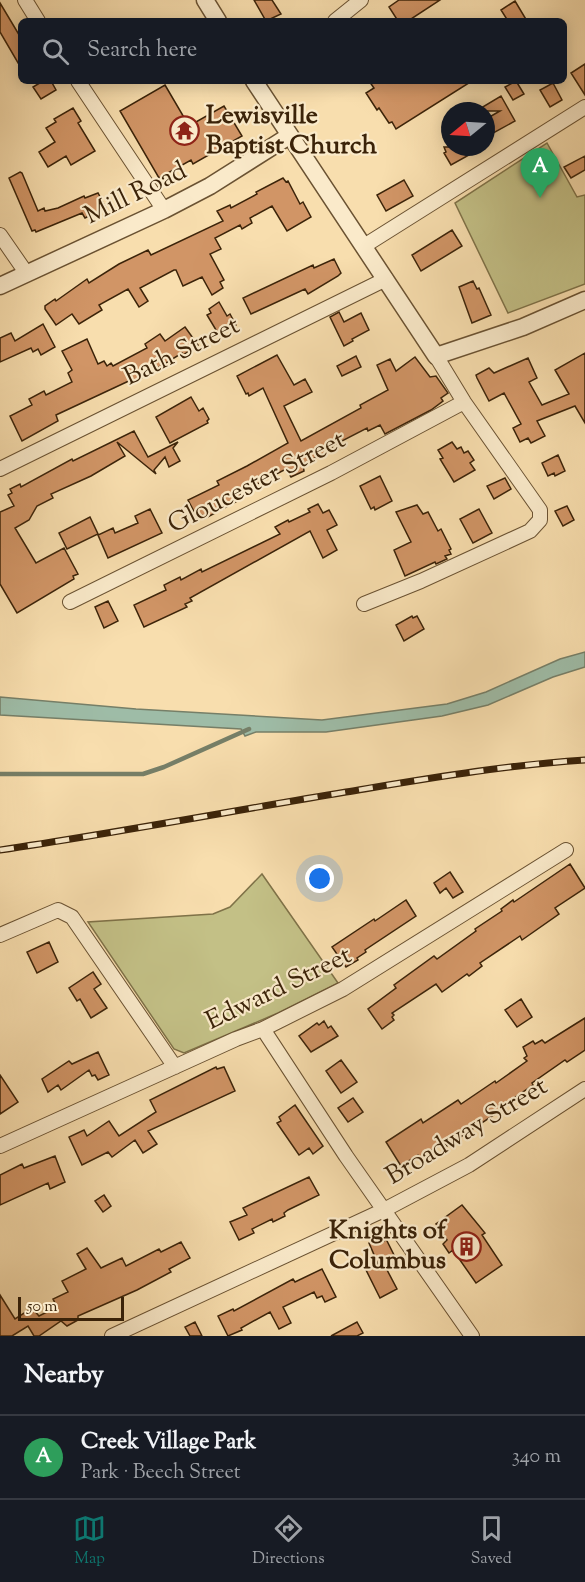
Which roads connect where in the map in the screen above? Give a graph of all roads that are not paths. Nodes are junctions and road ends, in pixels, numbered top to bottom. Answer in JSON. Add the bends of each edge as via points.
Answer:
{"nodes":[{"id":1,"x":25,"y":0,"type":"edge"},
{"id":2,"x":205,"y":0,"type":"edge"},
{"id":3,"x":361,"y":0,"type":"edge"},
{"id":4,"x":36,"y":18,"type":"edge"},
{"id":5,"x":216,"y":18,"type":"edge"},
{"id":6,"x":339,"y":18,"type":"edge"},
{"id":7,"x":80,"y":84,"type":"edge"},
{"id":8,"x":261,"y":84,"type":"edge"},
{"id":9,"x":585,"y":107,"type":"edge"},
{"id":10,"x":289,"y":136,"type":"junction"},
{"id":11,"x":164,"y":210,"type":"junction"},
{"id":12,"x":0,"y":235,"type":"edge"},
{"id":13,"x":364,"y":246,"type":"junction"},
{"id":14,"x":27,"y":274,"type":"junction"},
{"id":15,"x":386,"y":279,"type":"junction"},
{"id":16,"x":0,"y":286,"type":"edge"},
{"id":17,"x":585,"y":300,"type":"edge"},
{"id":18,"x":436,"y":356,"type":"junction"},
{"id":19,"x":464,"y":402,"type":"junction"},
{"id":20,"x":0,"y":469,"type":"edge"},
{"id":21,"x":70,"y":602,"type":"dead end"},
{"id":22,"x":364,"y":604,"type":"dead end"},
{"id":23,"x":566,"y":850,"type":"dead end"},
{"id":24,"x":0,"y":935,"type":"edge"},
{"id":25,"x":263,"y":1029,"type":"junction"},
{"id":26,"x":175,"y":1067,"type":"junction"},
{"id":27,"x":585,"y":1089,"type":"edge"},
{"id":28,"x":0,"y":1146,"type":"edge"},
{"id":29,"x":384,"y":1210,"type":"junction"},
{"id":30,"x":112,"y":1336,"type":"edge"},
{"id":31,"x":472,"y":1336,"type":"edge"}],
"edges":[{"from":1,"to":4,"type":"street"},
{"from":2,"to":5,"type":"street"},
{"from":3,"to":6,"type":"street"},
{"from":7,"to":11,"type":"street"},
{"from":8,"to":10,"type":"street"},
{"from":9,"to":13,"type":"street"},
{"from":10,"to":11,"type":"street","name":"Mill Road"},
{"from":10,"to":13,"type":"street"},
{"from":11,"to":14,"type":"street","name":"Mill Road"},
{"from":12,"to":14,"type":"street"},
{"from":13,"to":15,"type":"street"},
{"from":14,"to":16,"type":"street","name":"Mill Road"},
{"from":15,"to":18,"type":"street"},
{"from":15,"to":20,"type":"street","name":"Bath Street"},
{"from":17,"to":18,"type":"street","via":[[522,327]]},
{"from":18,"to":19,"type":"street"},
{"from":19,"to":21,"type":"street","name":"Gloucester Street","via":[[321,478]]},
{"from":19,"to":22,"type":"street","via":[[540,510],[540,520],[530,531]]},
{"from":23,"to":25,"type":"street","name":"Edward Street","via":[[343,989]]},
{"from":24,"to":26,"type":"street","via":[[58,910],[72,917]]},
{"from":25,"to":26,"type":"street","name":"Edward Street"},
{"from":25,"to":29,"type":"street"},
{"from":26,"to":28,"type":"street","name":"Edward Street"},
{"from":27,"to":29,"type":"street","name":"Broadway Street","via":[[469,1166]]},
{"from":29,"to":30,"type":"street","name":"Broadway Street"},
{"from":29,"to":31,"type":"street"}]}
